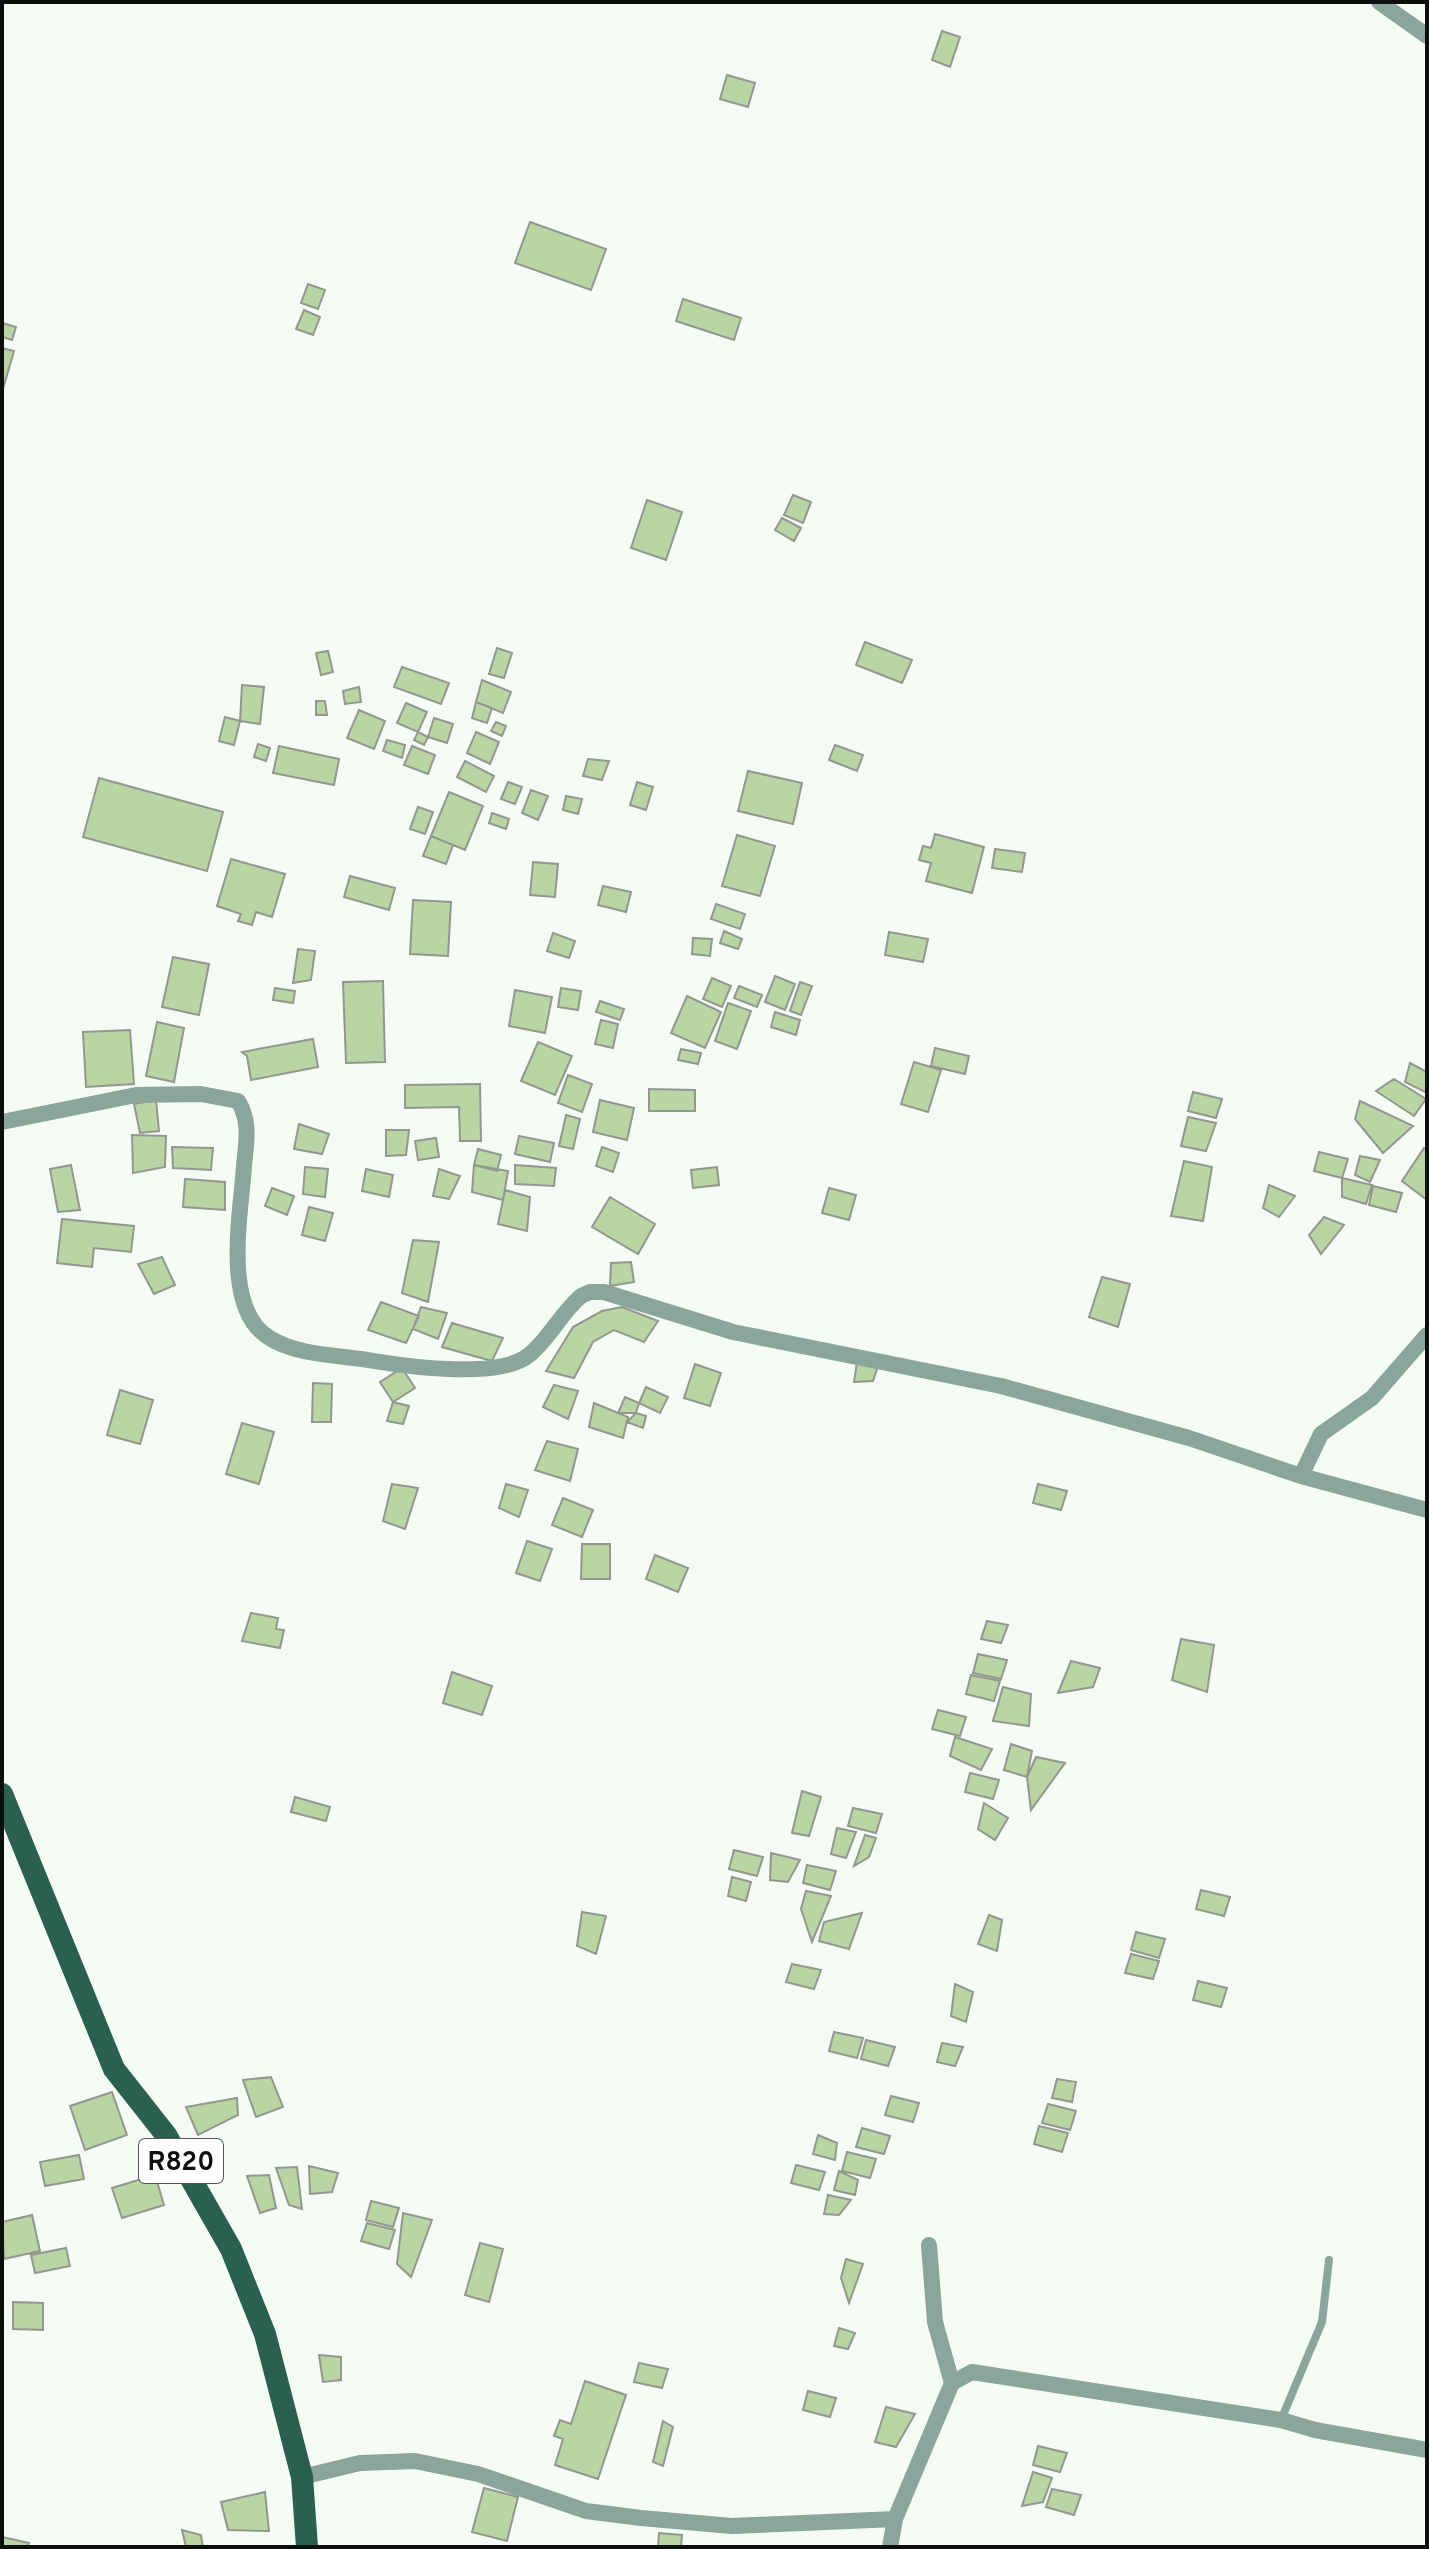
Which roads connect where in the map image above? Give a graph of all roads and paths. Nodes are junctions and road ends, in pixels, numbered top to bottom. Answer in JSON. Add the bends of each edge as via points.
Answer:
{"nodes":[{"id":1,"x":1379,"y":2,"type":"edge"},
{"id":2,"x":1427,"y":36,"type":"edge"},
{"id":3,"x":2,"y":1122,"type":"edge"},
{"id":4,"x":1427,"y":1335,"type":"edge"},
{"id":5,"x":1301,"y":1476,"type":"junction"},
{"id":6,"x":1427,"y":1510,"type":"edge"},
{"id":7,"x":2,"y":1794,"type":"edge"},
{"id":8,"x":929,"y":2245,"type":"dead end"},
{"id":9,"x":1329,"y":2260,"type":"dead end"},
{"id":10,"x":952,"y":2383,"type":"junction"},
{"id":11,"x":1281,"y":2420,"type":"junction"},
{"id":12,"x":1427,"y":2450,"type":"edge"},
{"id":13,"x":302,"y":2477,"type":"junction"},
{"id":14,"x":895,"y":2519,"type":"junction"},
{"id":15,"x":307,"y":2547,"type":"edge"},
{"id":16,"x":890,"y":2547,"type":"edge"}],
"edges":[{"from":1,"to":2,"type":"street"},
{"from":3,"to":5,"type":"street","via":[[136,1095],[201,1094],[238,1101],[248,1126],[240,1296],[248,1319],[269,1338],[298,1348],[447,1370],[505,1365],[528,1356],[581,1296],[604,1292],[733,1332],[1001,1386],[1189,1438]]},
{"from":4,"to":5,"type":"street","via":[[1372,1398],[1324,1431]]},
{"from":5,"to":6,"type":"street"},
{"from":7,"to":13,"type":"main road","number":"R820","via":[[114,2069],[166,2135],[231,2249],[265,2334]]},
{"from":8,"to":10,"type":"street","via":[[935,2322]]},
{"from":9,"to":11,"type":"lane","via":[[1322,2322]]},
{"from":10,"to":11,"type":"street","via":[[972,2372],[1000,2375]]},
{"from":10,"to":14,"type":"street"},
{"from":11,"to":12,"type":"street"},
{"from":13,"to":14,"type":"street","via":[[360,2463],[415,2461],[478,2474],[586,2511],[641,2518],[732,2526]]},
{"from":13,"to":15,"type":"main road","number":"R820"},
{"from":14,"to":16,"type":"street"}]}
